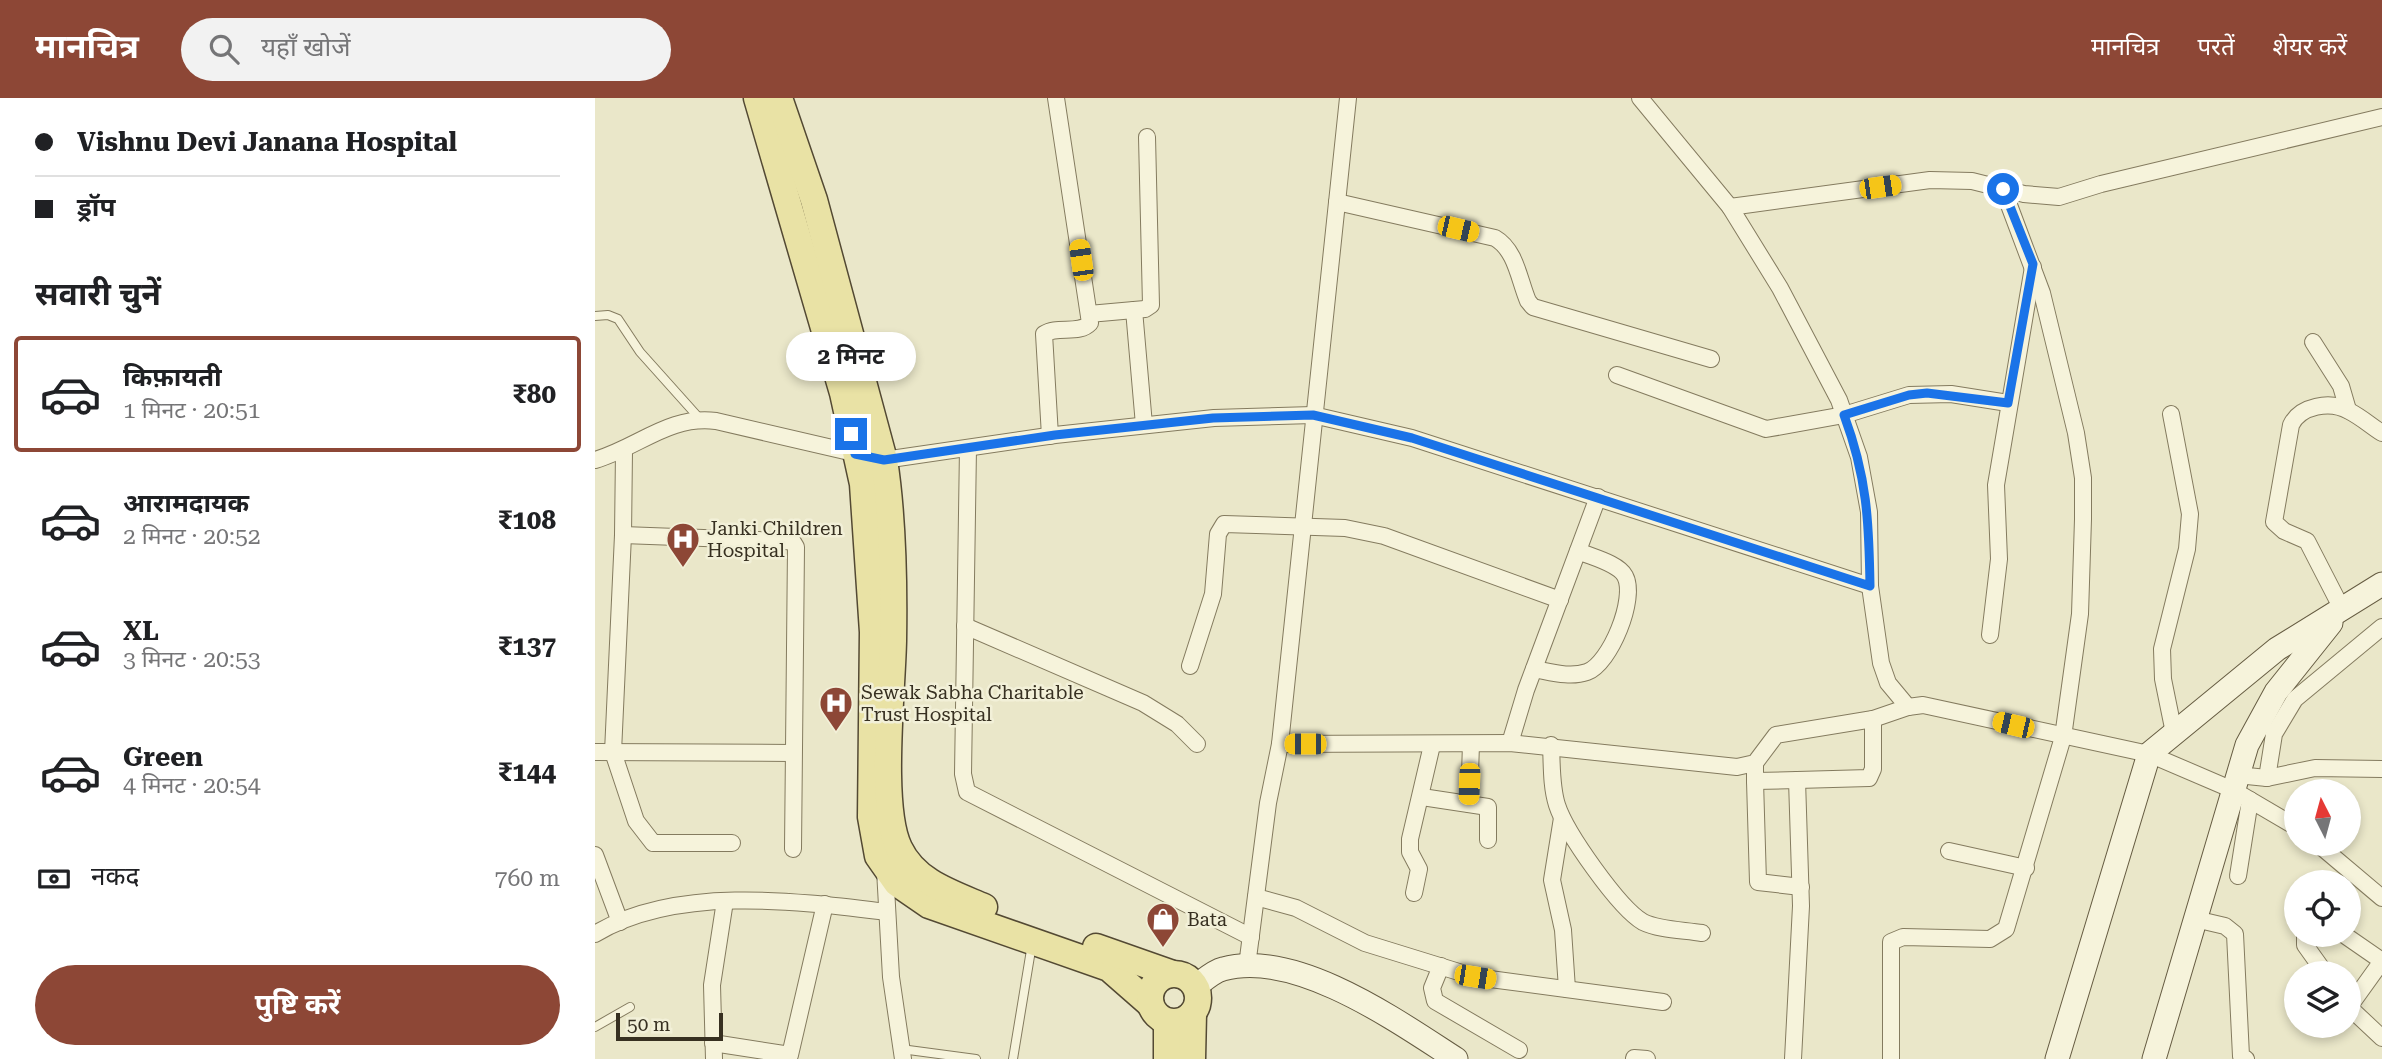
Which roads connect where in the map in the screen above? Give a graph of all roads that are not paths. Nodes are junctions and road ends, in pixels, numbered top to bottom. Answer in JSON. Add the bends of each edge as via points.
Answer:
{"nodes":[{"id":1,"x":757,"y":98,"type":"edge"},
{"id":2,"x":779,"y":98,"type":"edge"},
{"id":3,"x":1056,"y":98,"type":"edge"},
{"id":4,"x":1348,"y":98,"type":"edge"},
{"id":5,"x":1640,"y":98,"type":"edge"},
{"id":6,"x":2382,"y":117,"type":"edge"},
{"id":7,"x":1147,"y":137,"type":"dead end"},
{"id":8,"x":2003,"y":189,"type":"junction"},
{"id":9,"x":1337,"y":202,"type":"junction"},
{"id":10,"x":1730,"y":207,"type":"junction"},
{"id":11,"x":2033,"y":264,"type":"junction"},
{"id":12,"x":1134,"y":310,"type":"junction"},
{"id":13,"x":1089,"y":314,"type":"junction"},
{"id":14,"x":595,"y":316,"type":"edge"},
{"id":15,"x":2313,"y":342,"type":"dead end"},
{"id":16,"x":1711,"y":359,"type":"dead end"},
{"id":17,"x":1616,"y":376,"type":"dead end"},
{"id":18,"x":2008,"y":403,"type":"junction"},
{"id":19,"x":2348,"y":410,"type":"junction"},
{"id":20,"x":2171,"y":414,"type":"dead end"},
{"id":21,"x":1313,"y":415,"type":"junction"},
{"id":22,"x":1844,"y":415,"type":"junction"},
{"id":23,"x":700,"y":419,"type":"junction"},
{"id":24,"x":1144,"y":425,"type":"junction"},
{"id":25,"x":2382,"y":433,"type":"edge"},
{"id":26,"x":1050,"y":436,"type":"junction"},
{"id":27,"x":968,"y":449,"type":"junction"},
{"id":28,"x":624,"y":452,"type":"junction"},
{"id":29,"x":855,"y":454,"type":"junction"},
{"id":30,"x":595,"y":460,"type":"edge"},
{"id":31,"x":884,"y":460,"type":"junction"},
{"id":32,"x":1598,"y":497,"type":"junction"},
{"id":33,"x":1305,"y":525,"type":"junction"},
{"id":34,"x":623,"y":535,"type":"junction"},
{"id":35,"x":1578,"y":551,"type":"junction"},
{"id":36,"x":2382,"y":583,"type":"edge"},
{"id":37,"x":1870,"y":586,"type":"junction"},
{"id":38,"x":1560,"y":600,"type":"junction"},
{"id":39,"x":2341,"y":610,"type":"junction"},
{"id":40,"x":965,"y":626,"type":"junction"},
{"id":41,"x":2382,"y":627,"type":"edge"},
{"id":42,"x":1990,"y":635,"type":"dead end"},
{"id":43,"x":2277,"y":649,"type":"junction"},
{"id":44,"x":2296,"y":664,"type":"junction"},
{"id":45,"x":1190,"y":666,"type":"dead end"},
{"id":46,"x":1534,"y":669,"type":"junction"},
{"id":47,"x":1908,"y":706,"type":"junction"},
{"id":48,"x":1873,"y":719,"type":"junction"},
{"id":49,"x":2174,"y":733,"type":"junction"},
{"id":50,"x":2063,"y":737,"type":"junction"},
{"id":51,"x":1510,"y":743,"type":"junction"},
{"id":52,"x":1196,"y":744,"type":"dead end"},
{"id":53,"x":1280,"y":744,"type":"junction"},
{"id":54,"x":1471,"y":744,"type":"junction"},
{"id":55,"x":1432,"y":745,"type":"junction"},
{"id":56,"x":1551,"y":745,"type":"junction"},
{"id":57,"x":595,"y":752,"type":"edge"},
{"id":58,"x":613,"y":752,"type":"junction"},
{"id":59,"x":793,"y":753,"type":"junction"},
{"id":60,"x":2149,"y":754,"type":"junction"},
{"id":61,"x":1755,"y":763,"type":"junction"},
{"id":62,"x":2382,"y":769,"type":"edge"},
{"id":63,"x":2267,"y":778,"type":"junction"},
{"id":64,"x":1797,"y":780,"type":"junction"},
{"id":65,"x":1755,"y":781,"type":"junction"},
{"id":66,"x":2240,"y":788,"type":"junction"},
{"id":67,"x":1422,"y":797,"type":"junction"},
{"id":68,"x":1469,"y":804,"type":"junction"},
{"id":69,"x":1562,"y":818,"type":"junction"},
{"id":70,"x":2284,"y":819,"type":"edge"},
{"id":71,"x":1489,"y":840,"type":"dead end"},
{"id":72,"x":732,"y":843,"type":"dead end"},
{"id":73,"x":793,"y":849,"type":"dead end"},
{"id":74,"x":1949,"y":852,"type":"dead end"},
{"id":75,"x":595,"y":855,"type":"edge"},
{"id":76,"x":2332,"y":856,"type":"edge"},
{"id":77,"x":2026,"y":868,"type":"junction"},
{"id":78,"x":885,"y":869,"type":"junction"},
{"id":79,"x":2238,"y":876,"type":"dead end"},
{"id":80,"x":1801,"y":887,"type":"junction"},
{"id":81,"x":1414,"y":893,"type":"dead end"},
{"id":82,"x":1256,"y":897,"type":"junction"},
{"id":83,"x":2382,"y":898,"type":"edge"},
{"id":84,"x":725,"y":901,"type":"junction"},
{"id":85,"x":825,"y":904,"type":"junction"},
{"id":86,"x":886,"y":912,"type":"junction"},
{"id":87,"x":2195,"y":919,"type":"junction"},
{"id":88,"x":620,"y":922,"type":"junction"},
{"id":89,"x":1702,"y":933,"type":"dead end"},
{"id":90,"x":595,"y":934,"type":"edge"},
{"id":91,"x":1251,"y":937,"type":"junction"},
{"id":92,"x":1032,"y":941,"type":"junction"},
{"id":93,"x":2361,"y":946,"type":"edge"},
{"id":94,"x":1247,"y":966,"type":"junction"},
{"id":95,"x":1441,"y":966,"type":"junction"},
{"id":96,"x":1170,"y":974,"type":"junction"},
{"id":97,"x":1196,"y":986,"type":"junction"},
{"id":98,"x":1567,"y":989,"type":"junction"},
{"id":99,"x":2361,"y":990,"type":"edge"},
{"id":100,"x":1663,"y":1002,"type":"dead end"},
{"id":101,"x":630,"y":1007,"type":"dead end"},
{"id":102,"x":1158,"y":1012,"type":"junction"},
{"id":103,"x":1193,"y":1013,"type":"junction"},
{"id":104,"x":2361,"y":1018,"type":"edge"},
{"id":105,"x":595,"y":1027,"type":"edge"},
{"id":106,"x":2382,"y":1038,"type":"edge"},
{"id":107,"x":1519,"y":1050,"type":"dead end"},
{"id":108,"x":713,"y":1051,"type":"edge"},
{"id":109,"x":902,"y":1054,"type":"edge"},
{"id":110,"x":1634,"y":1058,"type":"edge"},
{"id":111,"x":2238,"y":1058,"type":"edge"},
{"id":112,"x":976,"y":1059,"type":"edge"},
{"id":113,"x":1013,"y":1059,"type":"edge"},
{"id":114,"x":1167,"y":1059,"type":"edge"},
{"id":115,"x":1192,"y":1059,"type":"edge"},
{"id":116,"x":1455,"y":1059,"type":"edge"},
{"id":117,"x":1647,"y":1059,"type":"edge"},
{"id":118,"x":1793,"y":1059,"type":"edge"},
{"id":119,"x":1891,"y":1059,"type":"edge"},
{"id":120,"x":2057,"y":1059,"type":"edge"},
{"id":121,"x":2154,"y":1059,"type":"edge"}],
"edges":[{"from":1,"to":29,"type":"main road","via":[[843,393]]},
{"from":2,"to":31,"type":"main road","via":[[814,200]]},
{"from":3,"to":13,"type":"street"},
{"from":4,"to":9,"type":"street"},
{"from":5,"to":10,"type":"street"},
{"from":6,"to":8,"type":"street","via":[[2101,184],[2076,194],[2059,197]]},
{"from":7,"to":12,"type":"street","via":[[1152,301],[1149,308]]},
{"from":8,"to":10,"type":"street","via":[[1972,181],[1930,180]]},
{"from":8,"to":11,"type":"street"},
{"from":9,"to":16,"type":"street","via":[[1495,238],[1511,254],[1532,307]]},
{"from":9,"to":21,"type":"street"},
{"from":10,"to":22,"type":"street","via":[[1780,288]]},
{"from":11,"to":18,"type":"street"},
{"from":11,"to":50,"type":"street","via":[[2083,478],[2083,572]]},
{"from":12,"to":13,"type":"street"},
{"from":12,"to":24,"type":"street"},
{"from":13,"to":26,"type":"street","via":[[1087,326],[1044,334]]},
{"from":14,"to":23,"type":"lane","via":[[618,319],[640,352]]},
{"from":15,"to":19,"type":"street","via":[[2341,386]]},
{"from":17,"to":22,"type":"street","via":[[1766,429]]},
{"from":18,"to":22,"type":"street","via":[[1927,393]]},
{"from":18,"to":42,"type":"street","via":[[1996,485],[1999,559]]},
{"from":19,"to":25,"type":"street"},
{"from":19,"to":39,"type":"street","via":[[2323,407],[2295,416],[2274,522],[2307,541]]},
{"from":20,"to":49,"type":"street","via":[[2190,514],[2187,549],[2162,649]]},
{"from":21,"to":24,"type":"street"},
{"from":21,"to":32,"type":"street","via":[[1412,438]]},
{"from":21,"to":33,"type":"street"},
{"from":22,"to":37,"type":"street","via":[[1859,457],[1869,512]]},
{"from":23,"to":28,"type":"street","via":[[670,426]]},
{"from":23,"to":29,"type":"street"},
{"from":24,"to":26,"type":"street"},
{"from":26,"to":27,"type":"street"},
{"from":27,"to":31,"type":"street"},
{"from":27,"to":40,"type":"street"},
{"from":28,"to":30,"type":"street"},
{"from":28,"to":34,"type":"street"},
{"from":29,"to":31,"type":"street"},
{"from":29,"to":78,"type":"main road","via":[[867,521],[873,632],[871,817]]},
{"from":31,"to":96,"type":"main road","via":[[893,637],[889,811],[898,847],[927,882],[983,907]]},
{"from":32,"to":35,"type":"street"},
{"from":32,"to":37,"type":"street"},
{"from":33,"to":38,"type":"street","via":[[1384,536]]},
{"from":33,"to":45,"type":"street","via":[[1224,524],[1213,594]]},
{"from":33,"to":53,"type":"street"},
{"from":34,"to":58,"type":"street"},
{"from":34,"to":59,"type":"street","via":[[793,542],[798,553]]},
{"from":35,"to":38,"type":"street"},
{"from":35,"to":46,"type":"street","via":[[1625,576],[1625,610],[1608,656],[1599,666],[1580,674]]},
{"from":36,"to":39,"type":"street"},
{"from":37,"to":47,"type":"street","via":[[1885,676]]},
{"from":38,"to":46,"type":"street"},
{"from":39,"to":43,"type":"street"},
{"from":39,"to":44,"type":"street"},
{"from":40,"to":52,"type":"street","via":[[1143,703],[1177,724]]},
{"from":40,"to":91,"type":"street","via":[[963,774],[967,792]]},
{"from":41,"to":63,"type":"street","via":[[2295,699],[2274,734]]},
{"from":43,"to":44,"type":"street"},
{"from":43,"to":49,"type":"street"},
{"from":44,"to":66,"type":"street","via":[[2258,721]]},
{"from":46,"to":51,"type":"street"},
{"from":47,"to":48,"type":"street"},
{"from":47,"to":50,"type":"street","via":[[1938,707]]},
{"from":48,"to":61,"type":"street","via":[[1776,734]]},
{"from":48,"to":64,"type":"street","via":[[1869,778]]},
{"from":49,"to":60,"type":"street"},
{"from":50,"to":60,"type":"street"},
{"from":50,"to":77,"type":"street"},
{"from":51,"to":54,"type":"street"},
{"from":51,"to":56,"type":"street"},
{"from":53,"to":55,"type":"street"},
{"from":53,"to":82,"type":"street"},
{"from":54,"to":55,"type":"street"},
{"from":54,"to":68,"type":"street"},
{"from":55,"to":67,"type":"street"},
{"from":56,"to":61,"type":"street","via":[[1737,767]]},
{"from":56,"to":69,"type":"street","via":[[1554,793]]},
{"from":57,"to":58,"type":"street"},
{"from":58,"to":59,"type":"street"},
{"from":58,"to":72,"type":"street","via":[[636,821],[653,843]]},
{"from":59,"to":73,"type":"street"},
{"from":60,"to":66,"type":"street"},
{"from":60,"to":120,"type":"street"},
{"from":61,"to":65,"type":"street"},
{"from":62,"to":63,"type":"street","via":[[2315,768]]},
{"from":63,"to":66,"type":"street"},
{"from":64,"to":65,"type":"street"},
{"from":64,"to":80,"type":"street"},
{"from":65,"to":80,"type":"street","via":[[1758,882]]},
{"from":66,"to":70,"type":"street"},
{"from":66,"to":79,"type":"street"},
{"from":66,"to":87,"type":"street"},
{"from":67,"to":68,"type":"street"},
{"from":67,"to":81,"type":"street","via":[[1410,839],[1410,852],[1419,869]]},
{"from":68,"to":71,"type":"street","via":[[1488,807]]},
{"from":69,"to":89,"type":"street","via":[[1613,895],[1640,920]]},
{"from":69,"to":98,"type":"street","via":[[1552,880],[1563,930]]},
{"from":74,"to":77,"type":"street"},
{"from":75,"to":88,"type":"street"},
{"from":76,"to":83,"type":"street"},
{"from":77,"to":119,"type":"street","via":[[2011,919],[1999,936],[1990,940],[1903,937],[1891,942]]},
{"from":78,"to":86,"type":"street"},
{"from":78,"to":92,"type":"main road","via":[[929,905]]},
{"from":80,"to":118,"type":"street"},
{"from":82,"to":91,"type":"street"},
{"from":82,"to":95,"type":"street","via":[[1319,918],[1365,943]]},
{"from":84,"to":85,"type":"street"},
{"from":84,"to":88,"type":"street"},
{"from":84,"to":108,"type":"street","via":[[712,985]]},
{"from":85,"to":86,"type":"street"},
{"from":85,"to":108,"type":"street","via":[[790,1055]]},
{"from":86,"to":109,"type":"street"},
{"from":87,"to":111,"type":"street","via":[[2225,926],[2235,934]]},
{"from":87,"to":121,"type":"street"},
{"from":88,"to":90,"type":"street"},
{"from":91,"to":94,"type":"street"},
{"from":92,"to":102,"type":"main road","via":[[1109,968]]},
{"from":92,"to":113,"type":"lane"},
{"from":93,"to":99,"type":"street","via":[[2382,961]]},
{"from":94,"to":97,"type":"street","via":[[1221,969]]},
{"from":94,"to":116,"type":"street","via":[[1286,971],[1357,996]]},
{"from":95,"to":98,"type":"street","via":[[1475,977]]},
{"from":95,"to":107,"type":"street","via":[[1432,988],[1435,1001]]},
{"from":96,"to":97,"type":"main road","via":[[1181,974]]},
{"from":96,"to":102,"type":"main road","via":[[1153,984]]},
{"from":97,"to":103,"type":"main road","via":[[1198,1005]]},
{"from":98,"to":100,"type":"street"},
{"from":101,"to":105,"type":"lane"},
{"from":102,"to":103,"type":"main road","via":[[1186,1019]]},
{"from":102,"to":114,"type":"main road"},
{"from":103,"to":115,"type":"main road"},
{"from":104,"to":106,"type":"street"},
{"from":109,"to":112,"type":"lane"},
{"from":110,"to":117,"type":"street"}]}
